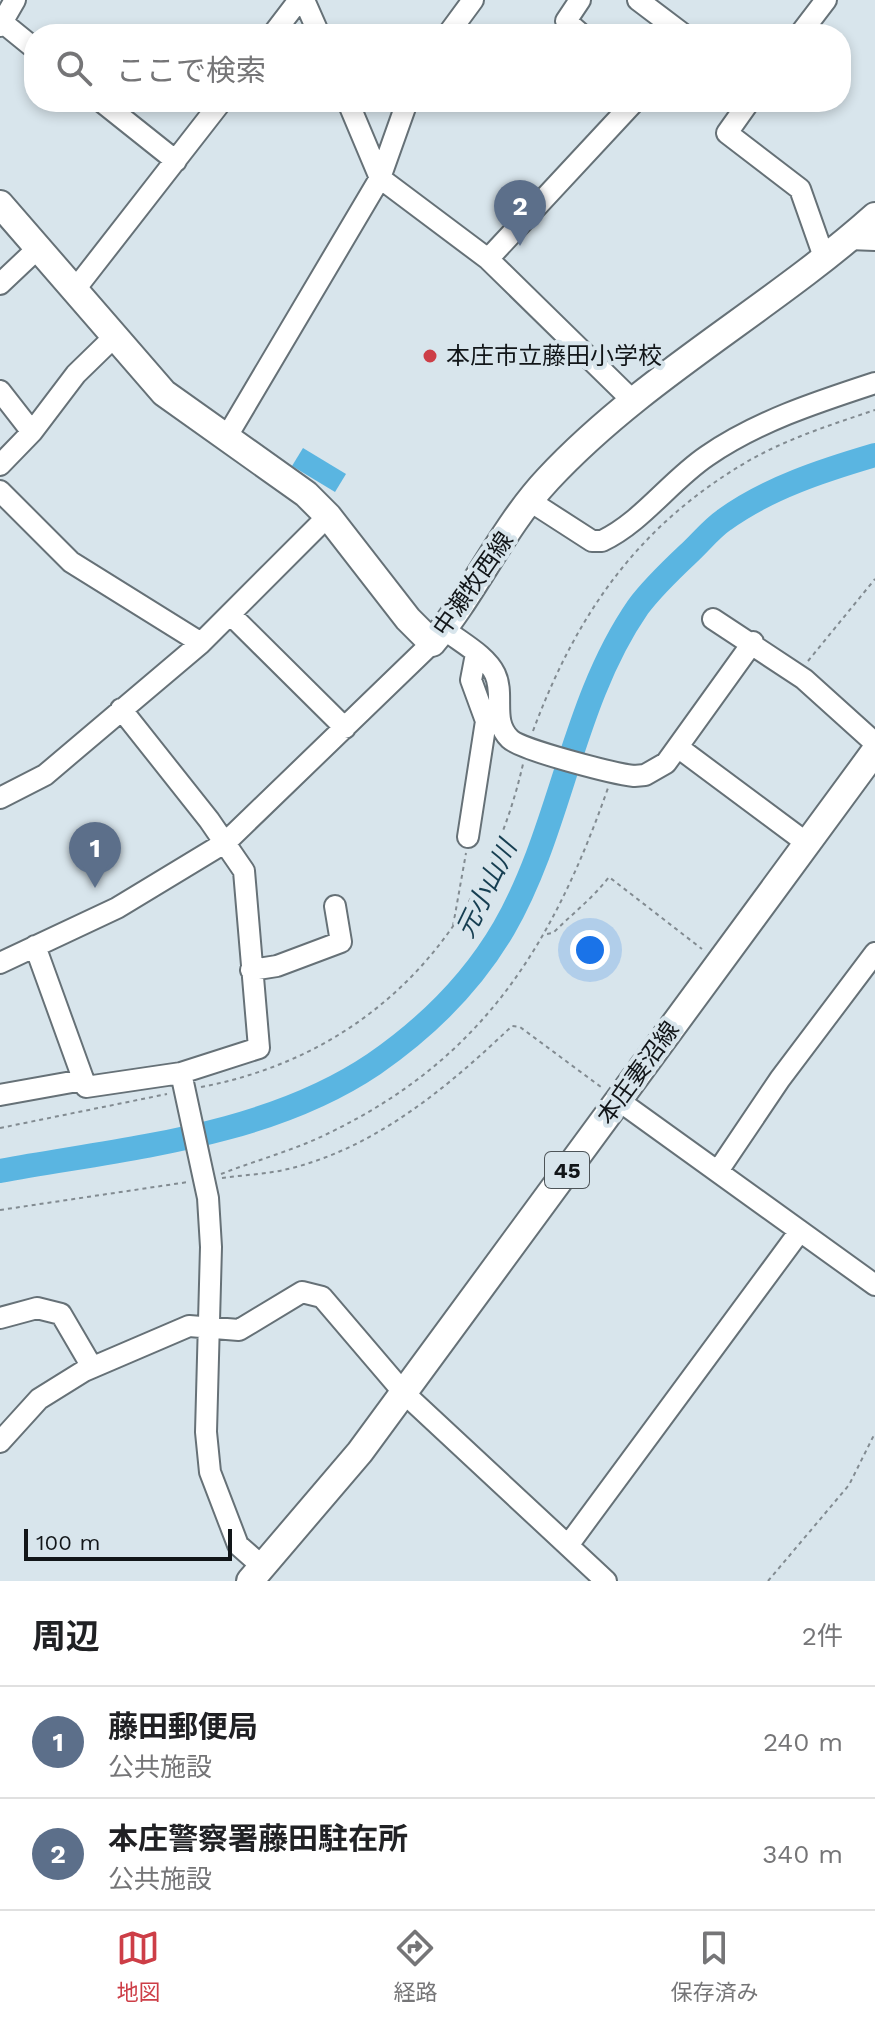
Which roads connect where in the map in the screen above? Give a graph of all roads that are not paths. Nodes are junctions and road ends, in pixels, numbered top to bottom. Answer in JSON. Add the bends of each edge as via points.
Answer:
{"nodes":[{"id":1,"x":15,"y":0,"type":"edge"},
{"id":2,"x":302,"y":0,"type":"edge"},
{"id":3,"x":473,"y":0,"type":"edge"},
{"id":4,"x":580,"y":0,"type":"edge"},
{"id":5,"x":638,"y":0,"type":"edge"},
{"id":6,"x":826,"y":0,"type":"edge"},
{"id":7,"x":1,"y":24,"type":"edge"},
{"id":8,"x":282,"y":24,"type":"edge"},
{"id":9,"x":314,"y":24,"type":"edge"},
{"id":10,"x":455,"y":24,"type":"edge"},
{"id":11,"x":569,"y":24,"type":"edge"},
{"id":12,"x":670,"y":24,"type":"edge"},
{"id":13,"x":808,"y":24,"type":"edge"},
{"id":14,"x":24,"y":41,"type":"edge"},
{"id":15,"x":115,"y":112,"type":"edge"},
{"id":16,"x":213,"y":112,"type":"edge"},
{"id":17,"x":352,"y":112,"type":"edge"},
{"id":18,"x":403,"y":112,"type":"edge"},
{"id":19,"x":625,"y":112,"type":"edge"},
{"id":20,"x":742,"y":112,"type":"edge"},
{"id":21,"x":176,"y":161,"type":"junction"},
{"id":22,"x":380,"y":178,"type":"junction"},
{"id":23,"x":0,"y":204,"type":"edge"},
{"id":24,"x":875,"y":216,"type":"edge"},
{"id":25,"x":862,"y":240,"type":"edge"},
{"id":26,"x":36,"y":250,"type":"junction"},
{"id":27,"x":824,"y":257,"type":"junction"},
{"id":28,"x":488,"y":259,"type":"junction"},
{"id":29,"x":0,"y":284,"type":"edge"},
{"id":30,"x":73,"y":292,"type":"junction"},
{"id":31,"x":113,"y":338,"type":"junction"},
{"id":32,"x":875,"y":383,"type":"edge"},
{"id":33,"x":0,"y":391,"type":"edge"},
{"id":34,"x":634,"y":402,"type":"junction"},
{"id":35,"x":32,"y":432,"type":"junction"},
{"id":36,"x":226,"y":438,"type":"junction"},
{"id":37,"x":0,"y":465,"type":"edge"},
{"id":38,"x":0,"y":491,"type":"edge"},
{"id":39,"x":530,"y":501,"type":"junction"},
{"id":40,"x":328,"y":516,"type":"junction"},
{"id":41,"x":230,"y":614,"type":"junction"},
{"id":42,"x":713,"y":619,"type":"dead end"},
{"id":43,"x":438,"y":636,"type":"junction"},
{"id":44,"x":753,"y":642,"type":"junction"},
{"id":45,"x":201,"y":643,"type":"junction"},
{"id":46,"x":476,"y":654,"type":"junction"},
{"id":47,"x":121,"y":709,"type":"junction"},
{"id":48,"x":345,"y":728,"type":"junction"},
{"id":49,"x":875,"y":743,"type":"edge"},
{"id":50,"x":679,"y":748,"type":"junction"},
{"id":51,"x":875,"y":751,"type":"edge"},
{"id":52,"x":0,"y":798,"type":"edge"},
{"id":53,"x":468,"y":837,"type":"road end"},
{"id":54,"x":226,"y":842,"type":"junction"},
{"id":55,"x":808,"y":844,"type":"junction"},
{"id":56,"x":335,"y":906,"type":"dead end"},
{"id":57,"x":35,"y":946,"type":"junction"},
{"id":58,"x":875,"y":953,"type":"edge"},
{"id":59,"x":0,"y":963,"type":"edge"},
{"id":60,"x":251,"y":970,"type":"junction"},
{"id":61,"x":83,"y":1080,"type":"junction"},
{"id":62,"x":182,"y":1088,"type":"junction"},
{"id":63,"x":0,"y":1095,"type":"edge"},
{"id":64,"x":618,"y":1100,"type":"junction"},
{"id":65,"x":718,"y":1171,"type":"junction"},
{"id":66,"x":800,"y":1231,"type":"junction"},
{"id":67,"x":875,"y":1285,"type":"edge"},
{"id":68,"x":0,"y":1318,"type":"edge"},
{"id":69,"x":208,"y":1326,"type":"junction"},
{"id":70,"x":92,"y":1367,"type":"junction"},
{"id":71,"x":404,"y":1393,"type":"junction"},
{"id":72,"x":0,"y":1442,"type":"edge"},
{"id":73,"x":569,"y":1544,"type":"junction"},
{"id":74,"x":256,"y":1574,"type":"edge"},
{"id":75,"x":606,"y":1581,"type":"edge"}],
"edges":[{"from":1,"to":7,"type":"street"},
{"from":2,"to":8,"type":"street"},
{"from":2,"to":9,"type":"street"},
{"from":3,"to":10,"type":"street"},
{"from":4,"to":11,"type":"street","via":[[566,21]]},
{"from":5,"to":12,"type":"street"},
{"from":6,"to":13,"type":"street"},
{"from":7,"to":14,"type":"street"},
{"from":15,"to":21,"type":"street"},
{"from":16,"to":21,"type":"street"},
{"from":17,"to":22,"type":"street"},
{"from":18,"to":22,"type":"street"},
{"from":19,"to":28,"type":"street"},
{"from":20,"to":27,"type":"street","via":[[727,133],[800,189]]},
{"from":21,"to":30,"type":"street"},
{"from":22,"to":28,"type":"street"},
{"from":22,"to":36,"type":"street"},
{"from":23,"to":26,"type":"main road","name":"中瀬牧西線"},
{"from":24,"to":25,"type":"main road","name":"中瀬牧西線"},
{"from":25,"to":27,"type":"main road","name":"中瀬牧西線"},
{"from":26,"to":29,"type":"street"},
{"from":26,"to":30,"type":"main road","name":"中瀬牧西線"},
{"from":27,"to":34,"type":"main road","name":"中瀬牧西線"},
{"from":28,"to":34,"type":"street"},
{"from":30,"to":31,"type":"main road","name":"中瀬牧西線"},
{"from":31,"to":35,"type":"street","via":[[67,384]]},
{"from":31,"to":36,"type":"main road","name":"中瀬牧西線","via":[[164,393]]},
{"from":32,"to":39,"type":"street","via":[[806,406],[733,440],[673,481],[602,541],[592,541]]},
{"from":33,"to":35,"type":"street"},
{"from":34,"to":39,"type":"main road","name":"中瀬牧西線","via":[[585,443]]},
{"from":35,"to":37,"type":"street"},
{"from":36,"to":40,"type":"main road","name":"中瀬牧西線","via":[[306,494]]},
{"from":38,"to":45,"type":"street","via":[[71,562]]},
{"from":39,"to":43,"type":"main road","name":"中瀬牧西線"},
{"from":40,"to":41,"type":"street"},
{"from":40,"to":43,"type":"main road","name":"中瀬牧西線","via":[[408,619]]},
{"from":41,"to":45,"type":"street"},
{"from":41,"to":48,"type":"street"},
{"from":42,"to":44,"type":"street"},
{"from":43,"to":46,"type":"street"},
{"from":43,"to":48,"type":"street"},
{"from":44,"to":49,"type":"street"},
{"from":44,"to":50,"type":"street"},
{"from":45,"to":47,"type":"street"},
{"from":46,"to":50,"type":"street","via":[[495,673],[499,720],[505,731],[529,748],[645,775]]},
{"from":46,"to":53,"type":"street","via":[[471,680],[486,721]]},
{"from":47,"to":52,"type":"street","via":[[45,775]]},
{"from":47,"to":54,"type":"street"},
{"from":48,"to":54,"type":"street"},
{"from":50,"to":55,"type":"street"},
{"from":51,"to":55,"type":"main road","name":"本庄妻沼線","number":"45"},
{"from":54,"to":57,"type":"street","via":[[117,908]]},
{"from":54,"to":60,"type":"street","via":[[244,871]]},
{"from":55,"to":64,"type":"main road","name":"本庄妻沼線","number":"45"},
{"from":56,"to":60,"type":"street","via":[[341,942]]},
{"from":57,"to":59,"type":"street"},
{"from":57,"to":61,"type":"street"},
{"from":58,"to":65,"type":"street"},
{"from":60,"to":62,"type":"street","via":[[259,1048]]},
{"from":61,"to":62,"type":"street","via":[[86,1087]]},
{"from":61,"to":63,"type":"street"},
{"from":62,"to":69,"type":"street","via":[[204,1176],[211,1247]]},
{"from":64,"to":65,"type":"street"},
{"from":64,"to":71,"type":"main road","name":"本庄妻沼線","number":"45"},
{"from":65,"to":66,"type":"street"},
{"from":66,"to":67,"type":"street"},
{"from":66,"to":73,"type":"street"},
{"from":68,"to":70,"type":"street","via":[[37,1308],[61,1314]]},
{"from":69,"to":70,"type":"street","via":[[189,1326]]},
{"from":69,"to":71,"type":"street","via":[[239,1330],[302,1292],[314,1293]]},
{"from":69,"to":74,"type":"street","via":[[210,1472],[238,1545]]},
{"from":70,"to":72,"type":"street","via":[[39,1399]]},
{"from":71,"to":73,"type":"street"},
{"from":71,"to":74,"type":"main road","name":"本庄妻沼線","number":"45"},
{"from":73,"to":75,"type":"street"}]}
